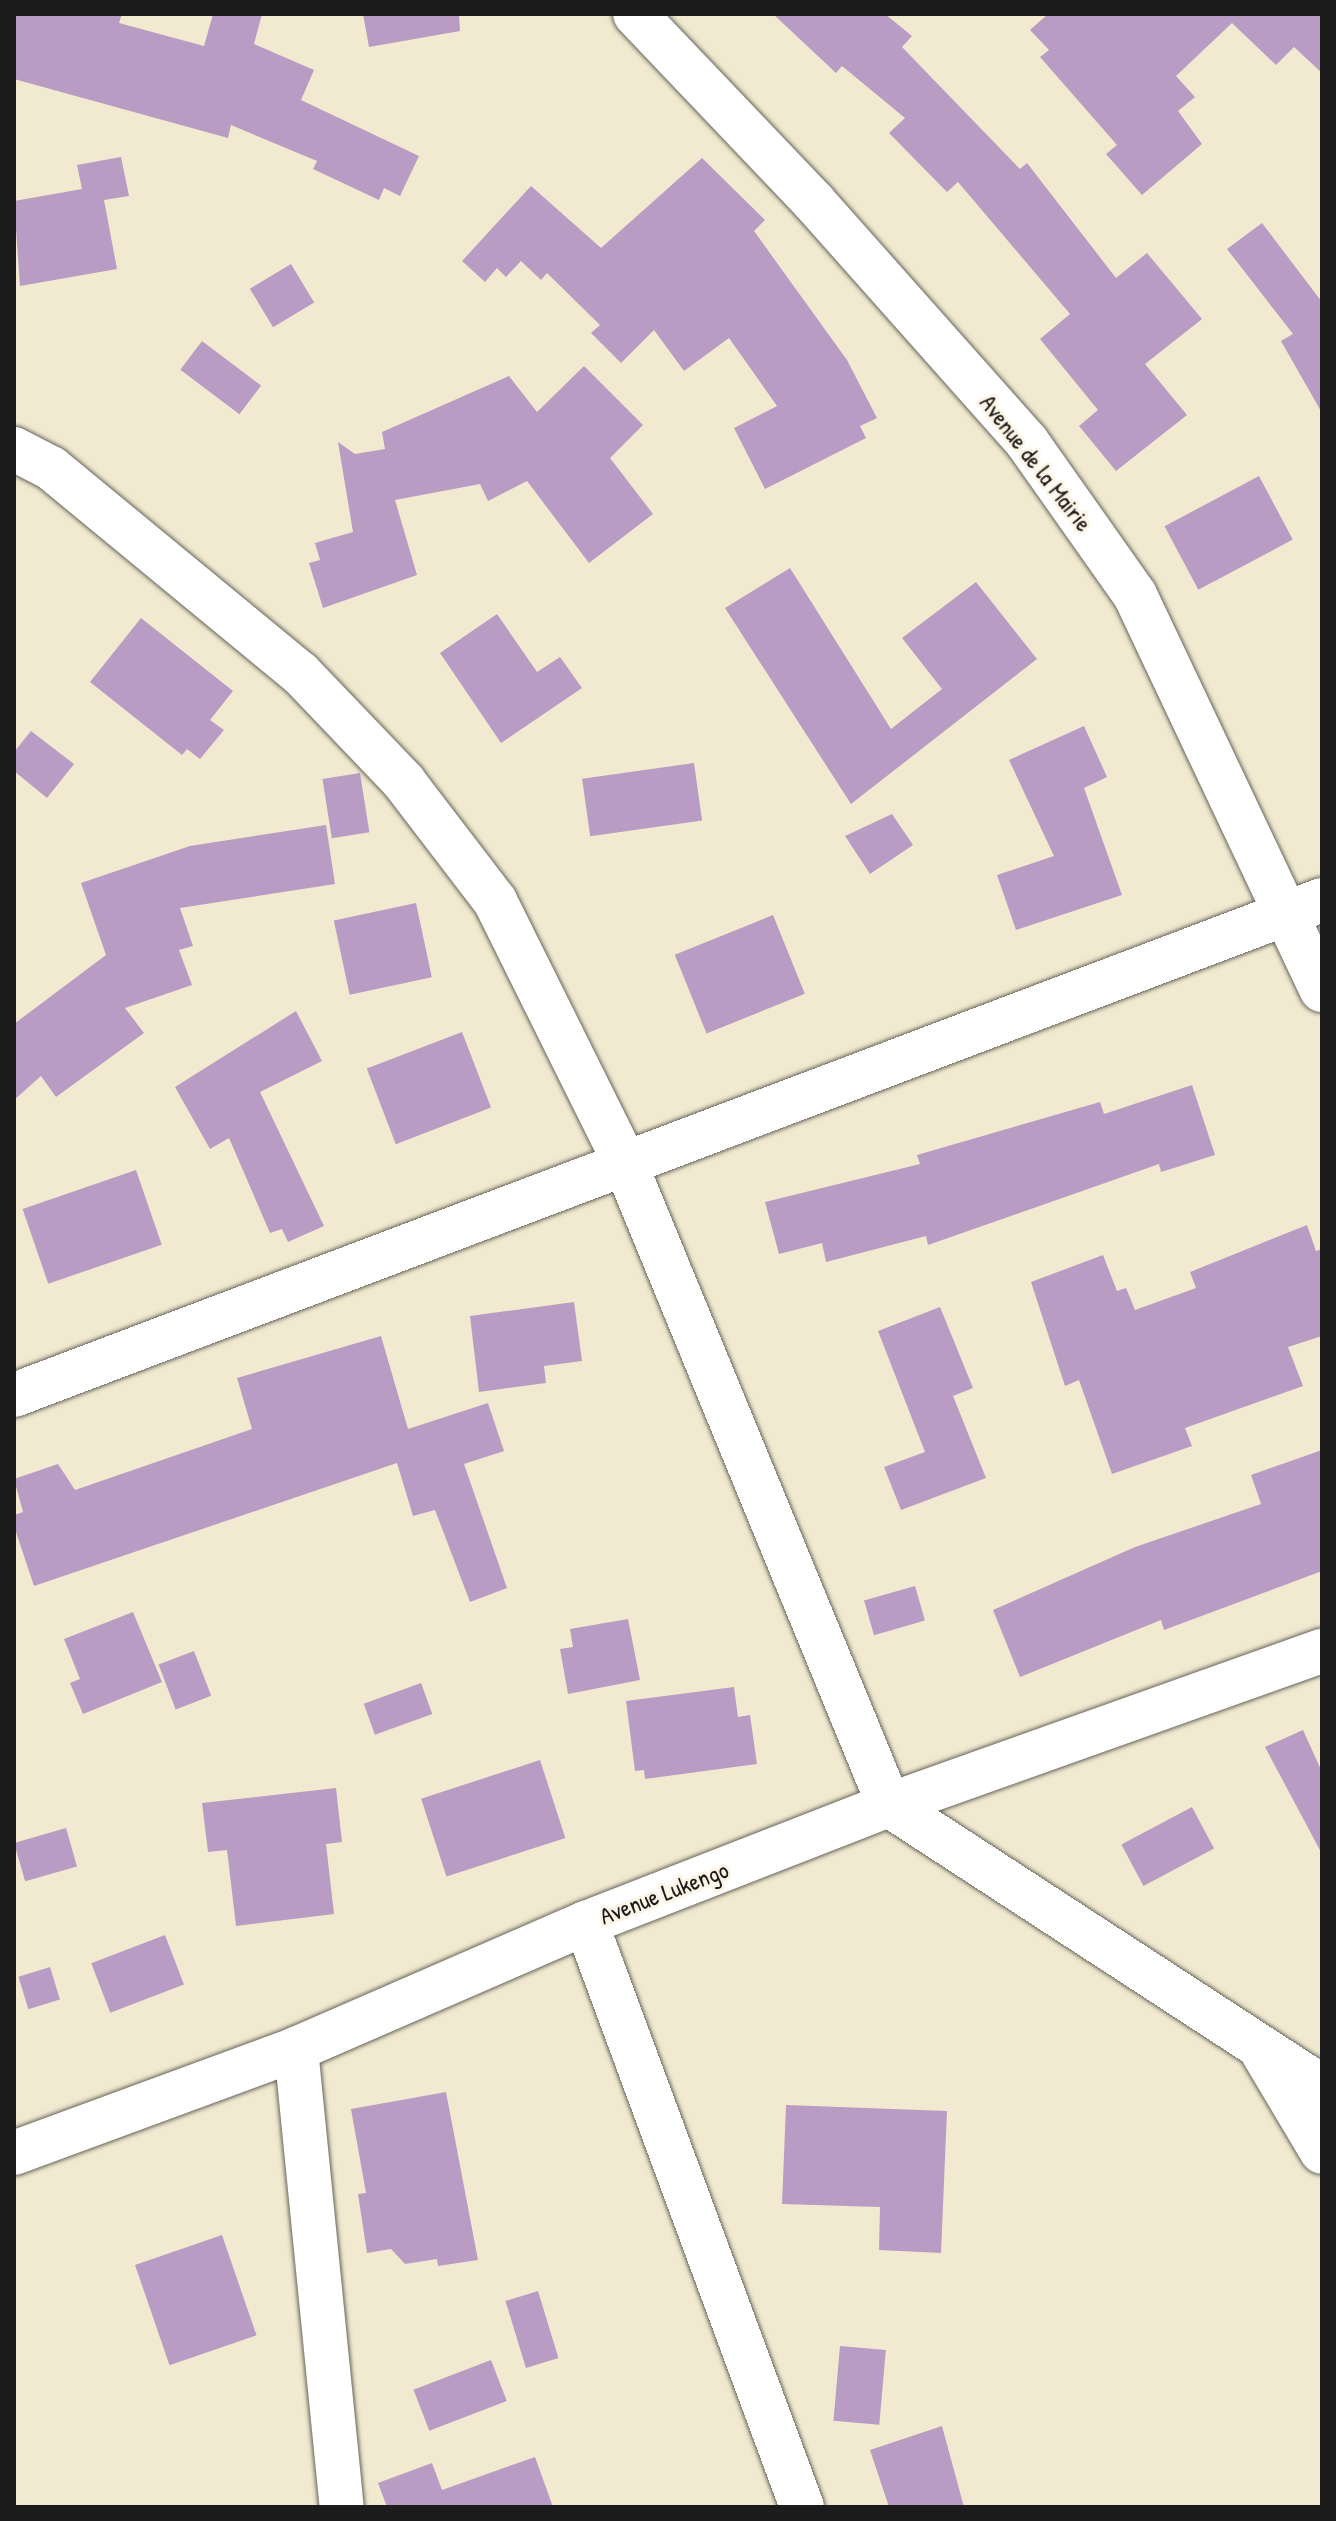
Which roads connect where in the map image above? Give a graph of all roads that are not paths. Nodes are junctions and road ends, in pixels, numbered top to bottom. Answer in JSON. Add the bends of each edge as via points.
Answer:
{"nodes":[{"id":1,"x":635,"y":14,"type":"edge"},
{"id":2,"x":14,"y":449,"type":"edge"},
{"id":3,"x":1307,"y":908,"type":"edge"},
{"id":4,"x":1322,"y":990,"type":"edge"},
{"id":5,"x":625,"y":1163,"type":"junction"},
{"id":6,"x":14,"y":1395,"type":"edge"},
{"id":7,"x":1322,"y":1651,"type":"edge"},
{"id":8,"x":889,"y":1805,"type":"junction"},
{"id":9,"x":586,"y":1923,"type":"junction"},
{"id":10,"x":1257,"y":2044,"type":"junction"},
{"id":11,"x":296,"y":2049,"type":"junction"},
{"id":12,"x":1322,"y":2087,"type":"edge"},
{"id":13,"x":1322,"y":2152,"type":"edge"},
{"id":14,"x":14,"y":2153,"type":"edge"},
{"id":15,"x":342,"y":2507,"type":"edge"},
{"id":16,"x":802,"y":2507,"type":"edge"}],
"edges":[{"from":1,"to":3,"type":"street","name":"Avenue de la Mairie","via":[[814,202],[1036,455],[1135,595]]},
{"from":2,"to":5,"type":"street","via":[[51,468],[300,673],[404,782],[495,901]]},
{"from":3,"to":4,"type":"street","name":"Avenue de la Mairie"},
{"from":3,"to":5,"type":"street"},
{"from":5,"to":6,"type":"street"},
{"from":5,"to":8,"type":"street"},
{"from":7,"to":8,"type":"street","name":"Avenue Lukengo"},
{"from":8,"to":9,"type":"street","name":"Avenue Lukengo"},
{"from":8,"to":10,"type":"street"},
{"from":9,"to":11,"type":"street","name":"Avenue Lukengo"},
{"from":9,"to":16,"type":"street"},
{"from":10,"to":12,"type":"street"},
{"from":10,"to":13,"type":"street"},
{"from":11,"to":14,"type":"street","name":"Avenue Lukengo"},
{"from":11,"to":15,"type":"street"}]}
